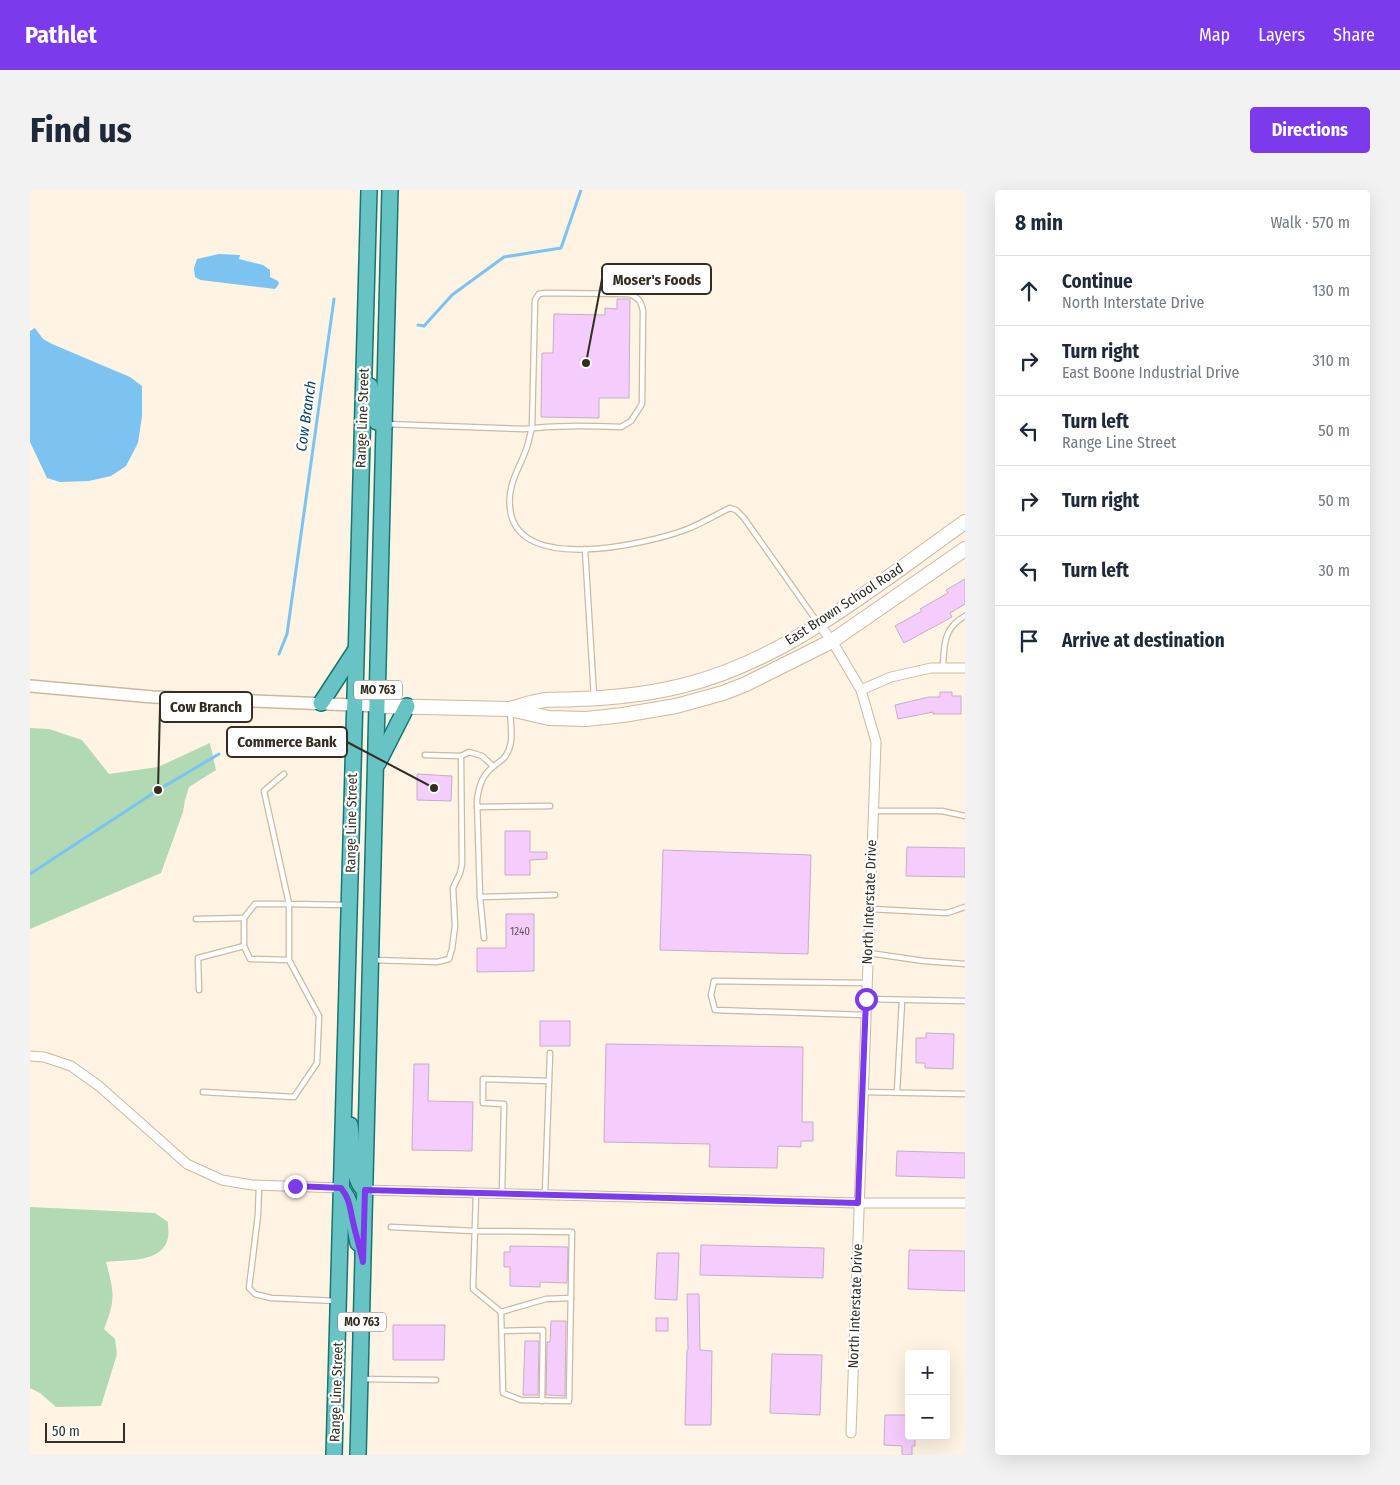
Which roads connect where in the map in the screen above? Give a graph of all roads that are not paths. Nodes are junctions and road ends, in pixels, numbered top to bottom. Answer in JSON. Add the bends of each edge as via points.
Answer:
{"nodes":[{"id":1,"x":369,"y":190,"type":"edge"},
{"id":2,"x":390,"y":190,"type":"edge"},
{"id":3,"x":364,"y":358,"type":"junction"},
{"id":4,"x":385,"y":424,"type":"junction"},
{"id":5,"x":532,"y":428,"type":"junction"},
{"id":6,"x":965,"y":522,"type":"edge"},
{"id":7,"x":585,"y":549,"type":"junction"},
{"id":8,"x":965,"y":549,"type":"edge"},
{"id":9,"x":965,"y":616,"type":"edge"},
{"id":10,"x":819,"y":624,"type":"junction"},
{"id":11,"x":832,"y":640,"type":"junction"},
{"id":12,"x":356,"y":650,"type":"junction"},
{"id":13,"x":943,"y":668,"type":"junction"},
{"id":14,"x":965,"y":668,"type":"edge"},
{"id":15,"x":30,"y":686,"type":"edge"},
{"id":16,"x":861,"y":690,"type":"junction"},
{"id":17,"x":594,"y":698,"type":"junction"},
{"id":18,"x":321,"y":703,"type":"junction"},
{"id":19,"x":354,"y":705,"type":"junction"},
{"id":20,"x":378,"y":706,"type":"junction"},
{"id":21,"x":407,"y":706,"type":"junction"},
{"id":22,"x":510,"y":709,"type":"junction"},
{"id":23,"x":425,"y":756,"type":"dead end"},
{"id":24,"x":461,"y":756,"type":"junction"},
{"id":25,"x":376,"y":766,"type":"junction"},
{"id":26,"x":494,"y":766,"type":"junction"},
{"id":27,"x":284,"y":774,"type":"dead end"},
{"id":28,"x":550,"y":806,"type":"dead end"},
{"id":29,"x":477,"y":807,"type":"junction"},
{"id":30,"x":873,"y":811,"type":"junction"},
{"id":31,"x":965,"y":816,"type":"edge"},
{"id":32,"x":555,"y":895,"type":"dead end"},
{"id":33,"x":480,"y":897,"type":"junction"},
{"id":34,"x":289,"y":904,"type":"junction"},
{"id":35,"x":349,"y":906,"type":"junction"},
{"id":36,"x":965,"y":908,"type":"edge"},
{"id":37,"x":869,"y":909,"type":"junction"},
{"id":38,"x":244,"y":918,"type":"junction"},
{"id":39,"x":196,"y":919,"type":"dead end"},
{"id":40,"x":484,"y":938,"type":"dead end"},
{"id":41,"x":244,"y":946,"type":"junction"},
{"id":42,"x":868,"y":953,"type":"junction"},
{"id":43,"x":289,"y":960,"type":"junction"},
{"id":44,"x":371,"y":960,"type":"junction"},
{"id":45,"x":965,"y":964,"type":"edge"},
{"id":46,"x":866,"y":983,"type":"junction"},
{"id":47,"x":199,"y":990,"type":"dead end"},
{"id":48,"x":866,"y":999,"type":"junction"},
{"id":49,"x":902,"y":1001,"type":"junction"},
{"id":50,"x":965,"y":1001,"type":"edge"},
{"id":51,"x":865,"y":1015,"type":"junction"},
{"id":52,"x":550,"y":1053,"type":"dead end"},
{"id":53,"x":30,"y":1056,"type":"edge"},
{"id":54,"x":549,"y":1081,"type":"junction"},
{"id":55,"x":344,"y":1085,"type":"junction"},
{"id":56,"x":203,"y":1092,"type":"dead end"},
{"id":57,"x":862,"y":1092,"type":"junction"},
{"id":58,"x":897,"y":1092,"type":"junction"},
{"id":59,"x":965,"y":1094,"type":"edge"},
{"id":60,"x":259,"y":1185,"type":"junction"},
{"id":61,"x":341,"y":1188,"type":"junction"},
{"id":62,"x":365,"y":1190,"type":"junction"},
{"id":63,"x":476,"y":1192,"type":"junction"},
{"id":64,"x":502,"y":1193,"type":"junction"},
{"id":65,"x":546,"y":1194,"type":"junction"},
{"id":66,"x":858,"y":1203,"type":"junction"},
{"id":67,"x":965,"y":1203,"type":"edge"},
{"id":68,"x":390,"y":1227,"type":"dead end"},
{"id":69,"x":474,"y":1231,"type":"junction"},
{"id":70,"x":363,"y":1262,"type":"junction"},
{"id":71,"x":571,"y":1298,"type":"junction"},
{"id":72,"x":338,"y":1300,"type":"junction"},
{"id":73,"x":501,"y":1312,"type":"junction"},
{"id":74,"x":502,"y":1331,"type":"junction"},
{"id":75,"x":360,"y":1379,"type":"junction"},
{"id":76,"x":436,"y":1380,"type":"dead end"},
{"id":77,"x":542,"y":1401,"type":"junction"},
{"id":78,"x":850,"y":1433,"type":"dead end"},
{"id":79,"x":334,"y":1455,"type":"edge"},
{"id":80,"x":358,"y":1455,"type":"edge"}],
"edges":[{"from":1,"to":3,"type":"main road","name":"Range Line Street","number":"MO 763"},
{"from":2,"to":4,"type":"main road","name":"Range Line Street","number":"MO 763"},
{"from":3,"to":4,"type":"main road","via":[[374,417],[377,422]]},
{"from":3,"to":12,"type":"main road","name":"Range Line Street","number":"MO 763"},
{"from":4,"to":5,"type":"lane"},
{"from":4,"to":20,"type":"main road","name":"Range Line Street","number":"MO 763"},
{"from":5,"to":5,"type":"lane","via":[[620,427],[631,422],[642,404],[641,301],[629,294],[540,294],[535,300],[534,312]]},
{"from":5,"to":7,"type":"lane","via":[[512,482],[510,511],[518,528],[543,546]]},
{"from":6,"to":10,"type":"main road","name":"East Brown School Road"},
{"from":7,"to":10,"type":"lane","via":[[622,546],[687,530],[730,508],[744,518]]},
{"from":7,"to":17,"type":"lane"},
{"from":8,"to":11,"type":"main road","name":"East Brown School Road"},
{"from":9,"to":13,"type":"lane","via":[[946,636]]},
{"from":10,"to":11,"type":"street","name":"North Interstate Drive"},
{"from":10,"to":17,"type":"main road","name":"East Brown School Road","via":[[716,676],[650,692]]},
{"from":11,"to":16,"type":"street","name":"North Interstate Drive"},
{"from":11,"to":22,"type":"main road","name":"East Brown School Road","via":[[746,684],[676,706],[586,718],[548,718]]},
{"from":12,"to":18,"type":"main road"},
{"from":12,"to":19,"type":"main road","name":"Range Line Street","number":"MO 763"},
{"from":13,"to":14,"type":"street"},
{"from":13,"to":16,"type":"street","via":[[891,677]]},
{"from":15,"to":18,"type":"street","name":"East Brown School Road","via":[[153,697]]},
{"from":16,"to":30,"type":"street","name":"North Interstate Drive","via":[[876,742]]},
{"from":17,"to":22,"type":"main road","name":"East Brown School Road","via":[[546,700]]},
{"from":18,"to":19,"type":"street","name":"East Brown School Road"},
{"from":19,"to":20,"type":"street","name":"East Brown School Road"},
{"from":19,"to":35,"type":"main road","name":"Range Line Street","number":"MO 763"},
{"from":20,"to":21,"type":"main road","name":"East Brown School Road"},
{"from":20,"to":25,"type":"main road","name":"Range Line Street","number":"MO 763"},
{"from":21,"to":22,"type":"main road","name":"East Brown School Road"},
{"from":21,"to":25,"type":"main road"},
{"from":22,"to":26,"type":"lane","via":[[512,738],[509,749]]},
{"from":23,"to":24,"type":"lane"},
{"from":24,"to":26,"type":"lane","via":[[469,752],[482,756]]},
{"from":24,"to":44,"type":"lane","via":[[462,864],[453,888],[454,926],[449,959],[437,962]]},
{"from":25,"to":44,"type":"main road","name":"Range Line Street","number":"MO 763"},
{"from":26,"to":29,"type":"lane","via":[[484,774],[479,785]]},
{"from":27,"to":34,"type":"lane","via":[[264,791]]},
{"from":28,"to":29,"type":"lane"},
{"from":29,"to":33,"type":"lane"},
{"from":30,"to":31,"type":"lane","via":[[942,811]]},
{"from":30,"to":37,"type":"street","name":"North Interstate Drive"},
{"from":32,"to":33,"type":"lane"},
{"from":33,"to":40,"type":"lane"},
{"from":34,"to":35,"type":"lane"},
{"from":34,"to":38,"type":"lane","via":[[255,904]]},
{"from":34,"to":43,"type":"lane"},
{"from":35,"to":55,"type":"main road","name":"Range Line Street","number":"MO 763"},
{"from":36,"to":37,"type":"lane","via":[[947,913]]},
{"from":37,"to":42,"type":"street","name":"North Interstate Drive"},
{"from":38,"to":39,"type":"lane"},
{"from":38,"to":41,"type":"lane"},
{"from":41,"to":43,"type":"lane","via":[[250,959]]},
{"from":41,"to":47,"type":"lane","via":[[198,958]]},
{"from":42,"to":45,"type":"lane"},
{"from":42,"to":46,"type":"street","name":"North Interstate Drive"},
{"from":43,"to":56,"type":"lane","via":[[319,1016],[317,1063],[294,1097]]},
{"from":44,"to":62,"type":"main road","name":"Range Line Street","number":"MO 763"},
{"from":46,"to":48,"type":"street","name":"North Interstate Drive"},
{"from":46,"to":51,"type":"lane","via":[[714,981],[711,995],[715,1010]]},
{"from":48,"to":49,"type":"lane"},
{"from":48,"to":51,"type":"street","name":"North Interstate Drive"},
{"from":49,"to":50,"type":"lane"},
{"from":49,"to":58,"type":"lane"},
{"from":51,"to":57,"type":"street","name":"North Interstate Drive"},
{"from":52,"to":54,"type":"lane"},
{"from":53,"to":60,"type":"street","via":[[71,1066],[99,1086],[187,1164],[222,1180]]},
{"from":54,"to":64,"type":"lane","via":[[483,1079],[483,1104],[504,1104]]},
{"from":54,"to":65,"type":"lane"},
{"from":55,"to":61,"type":"main road","name":"Range Line Street","number":"MO 763"},
{"from":55,"to":62,"type":"main road","via":[[356,1178]]},
{"from":57,"to":58,"type":"lane"},
{"from":57,"to":66,"type":"street","name":"North Interstate Drive"},
{"from":58,"to":59,"type":"lane"},
{"from":60,"to":61,"type":"street"},
{"from":60,"to":72,"type":"lane","via":[[249,1288],[254,1294],[271,1298]]},
{"from":61,"to":70,"type":"main road","via":[[351,1206]]},
{"from":61,"to":72,"type":"main road","name":"Range Line Street","number":"MO 763"},
{"from":62,"to":63,"type":"street"},
{"from":62,"to":70,"type":"main road","name":"Range Line Street","number":"MO 763"},
{"from":63,"to":64,"type":"street"},
{"from":63,"to":69,"type":"lane"},
{"from":64,"to":65,"type":"street"},
{"from":65,"to":66,"type":"street"},
{"from":66,"to":67,"type":"street"},
{"from":66,"to":78,"type":"street","name":"North Interstate Drive"},
{"from":68,"to":69,"type":"lane"},
{"from":69,"to":71,"type":"lane","via":[[572,1232]]},
{"from":69,"to":73,"type":"lane","via":[[473,1289]]},
{"from":70,"to":75,"type":"main road","name":"Range Line Street","number":"MO 763"},
{"from":71,"to":73,"type":"lane","via":[[546,1299]]},
{"from":71,"to":77,"type":"lane","via":[[569,1401]]},
{"from":72,"to":79,"type":"main road","name":"Range Line Street","number":"MO 763"},
{"from":73,"to":74,"type":"lane"},
{"from":74,"to":77,"type":"lane","via":[[503,1393],[521,1400]]},
{"from":74,"to":77,"type":"lane","via":[[543,1330]]},
{"from":75,"to":76,"type":"lane"},
{"from":75,"to":80,"type":"main road","name":"Range Line Street","number":"MO 763"}]}
